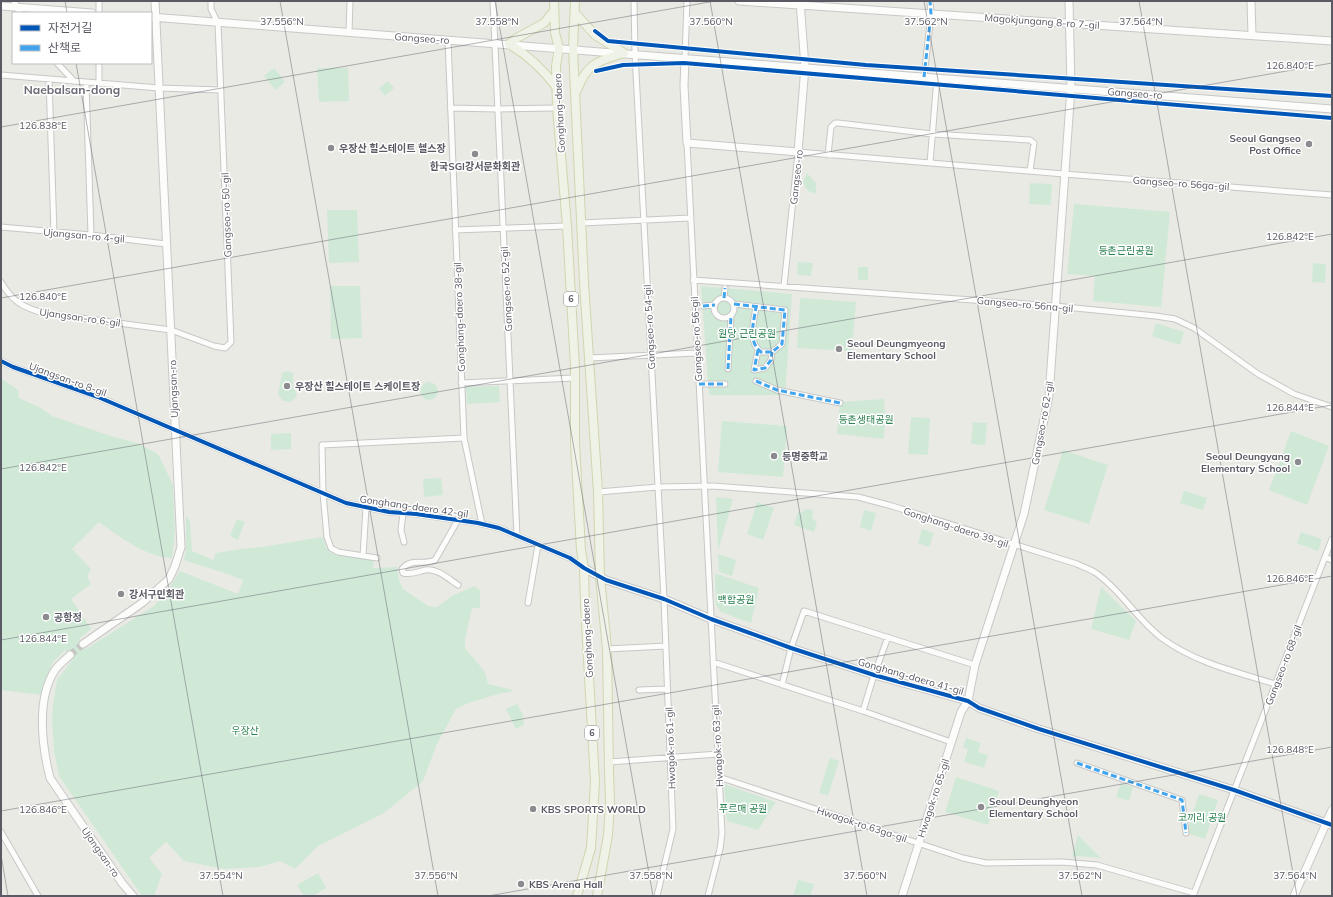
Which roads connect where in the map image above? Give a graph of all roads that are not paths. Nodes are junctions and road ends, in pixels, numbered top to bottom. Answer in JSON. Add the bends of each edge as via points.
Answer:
{"nodes":[{"id":1,"x":99,"y":1,"type":"edge"},
{"id":2,"x":155,"y":1,"type":"edge"},
{"id":3,"x":211,"y":1,"type":"edge"},
{"id":4,"x":350,"y":1,"type":"edge"},
{"id":5,"x":493,"y":1,"type":"edge"},
{"id":6,"x":554,"y":1,"type":"edge"},
{"id":7,"x":575,"y":1,"type":"edge"},
{"id":8,"x":634,"y":1,"type":"edge"},
{"id":9,"x":687,"y":1,"type":"edge"},
{"id":10,"x":739,"y":1,"type":"edge"},
{"id":11,"x":930,"y":1,"type":"edge"},
{"id":12,"x":1069,"y":1,"type":"edge"},
{"id":13,"x":1251,"y":1,"type":"edge"},
{"id":14,"x":801,"y":3,"type":"edge"},
{"id":15,"x":1,"y":6,"type":"edge"},
{"id":16,"x":17,"y":7,"type":"edge"},
{"id":17,"x":554,"y":11,"type":"junction"},
{"id":18,"x":80,"y":12,"type":"edge"},
{"id":19,"x":99,"y":12,"type":"edge"},
{"id":20,"x":575,"y":13,"type":"junction"},
{"id":21,"x":931,"y":14,"type":"junction"},
{"id":22,"x":154,"y":18,"type":"edge"},
{"id":23,"x":218,"y":22,"type":"junction"},
{"id":24,"x":1070,"y":23,"type":"junction"},
{"id":25,"x":349,"y":32,"type":"junction"},
{"id":26,"x":1252,"y":35,"type":"junction"},
{"id":27,"x":448,"y":40,"type":"junction"},
{"id":28,"x":1332,"y":41,"type":"edge"},
{"id":29,"x":494,"y":43,"type":"junction"},
{"id":30,"x":509,"y":44,"type":"junction"},
{"id":31,"x":558,"y":48,"type":"junction"},
{"id":32,"x":573,"y":49,"type":"junction"},
{"id":33,"x":624,"y":53,"type":"junction"},
{"id":34,"x":635,"y":54,"type":"junction"},
{"id":35,"x":684,"y":58,"type":"junction"},
{"id":36,"x":58,"y":64,"type":"edge"},
{"id":37,"x":99,"y":64,"type":"edge"},
{"id":38,"x":805,"y":67,"type":"junction"},
{"id":39,"x":1,"y":75,"type":"edge"},
{"id":40,"x":924,"y":77,"type":"junction"},
{"id":41,"x":937,"y":78,"type":"junction"},
{"id":42,"x":48,"y":79,"type":"junction"},
{"id":43,"x":74,"y":81,"type":"junction"},
{"id":44,"x":86,"y":82,"type":"junction"},
{"id":45,"x":99,"y":83,"type":"junction"},
{"id":46,"x":159,"y":88,"type":"junction"},
{"id":47,"x":557,"y":88,"type":"junction"},
{"id":48,"x":1071,"y":88,"type":"junction"},
{"id":49,"x":221,"y":90,"type":"junction"},
{"id":50,"x":575,"y":95,"type":"junction"},
{"id":51,"x":450,"y":108,"type":"junction"},
{"id":52,"x":557,"y":108,"type":"junction"},
{"id":53,"x":1332,"y":108,"type":"edge"},
{"id":54,"x":497,"y":109,"type":"junction"},
{"id":55,"x":932,"y":134,"type":"junction"},
{"id":56,"x":687,"y":143,"type":"junction"},
{"id":57,"x":798,"y":152,"type":"junction"},
{"id":58,"x":828,"y":154,"type":"junction"},
{"id":59,"x":930,"y":163,"type":"junction"},
{"id":60,"x":1030,"y":171,"type":"junction"},
{"id":61,"x":1064,"y":174,"type":"junction"},
{"id":62,"x":1332,"y":195,"type":"edge"},
{"id":63,"x":690,"y":218,"type":"junction"},
{"id":64,"x":644,"y":220,"type":"junction"},
{"id":65,"x":581,"y":223,"type":"junction"},
{"id":66,"x":567,"y":226,"type":"junction"},
{"id":67,"x":1,"y":227,"type":"edge"},
{"id":68,"x":503,"y":228,"type":"junction"},
{"id":69,"x":455,"y":230,"type":"junction"},
{"id":70,"x":54,"y":232,"type":"junction"},
{"id":71,"x":91,"y":235,"type":"junction"},
{"id":72,"x":166,"y":244,"type":"junction"},
{"id":73,"x":694,"y":280,"type":"junction"},
{"id":74,"x":1,"y":282,"type":"edge"},
{"id":75,"x":784,"y":286,"type":"junction"},
{"id":76,"x":725,"y":288,"type":"dead end"},
{"id":77,"x":724,"y":298,"type":"junction"},
{"id":78,"x":734,"y":304,"type":"junction"},
{"id":79,"x":703,"y":306,"type":"dead end"},
{"id":80,"x":715,"y":306,"type":"junction"},
{"id":81,"x":1055,"y":306,"type":"junction"},
{"id":82,"x":756,"y":307,"type":"junction"},
{"id":83,"x":731,"y":316,"type":"junction"},
{"id":84,"x":171,"y":330,"type":"junction"},
{"id":85,"x":758,"y":350,"type":"junction"},
{"id":86,"x":772,"y":352,"type":"junction"},
{"id":87,"x":697,"y":353,"type":"junction"},
{"id":88,"x":651,"y":355,"type":"junction"},
{"id":89,"x":589,"y":358,"type":"junction"},
{"id":90,"x":1,"y":361,"type":"edge"},
{"id":91,"x":728,"y":369,"type":"dead end"},
{"id":92,"x":574,"y":378,"type":"junction"},
{"id":93,"x":510,"y":380,"type":"junction"},
{"id":94,"x":756,"y":381,"type":"dead end"},
{"id":95,"x":461,"y":383,"type":"junction"},
{"id":96,"x":699,"y":384,"type":"junction"},
{"id":97,"x":725,"y":384,"type":"dead end"},
{"id":98,"x":840,"y":403,"type":"dead end"},
{"id":99,"x":1332,"y":407,"type":"edge"},
{"id":100,"x":175,"y":429,"type":"junction"},
{"id":101,"x":464,"y":438,"type":"junction"},
{"id":102,"x":704,"y":486,"type":"junction"},
{"id":103,"x":658,"y":487,"type":"junction"},
{"id":104,"x":598,"y":492,"type":"junction"},
{"id":105,"x":323,"y":493,"type":"junction"},
{"id":106,"x":366,"y":508,"type":"junction"},
{"id":107,"x":403,"y":513,"type":"junction"},
{"id":108,"x":458,"y":520,"type":"junction"},
{"id":109,"x":482,"y":524,"type":"junction"},
{"id":110,"x":517,"y":536,"type":"junction"},
{"id":111,"x":1332,"y":539,"type":"edge"},
{"id":112,"x":404,"y":542,"type":"dead end"},
{"id":113,"x":538,"y":544,"type":"junction"},
{"id":114,"x":1014,"y":546,"type":"junction"},
{"id":115,"x":363,"y":556,"type":"junction"},
{"id":116,"x":1325,"y":557,"type":"junction"},
{"id":117,"x":377,"y":558,"type":"dead end"},
{"id":118,"x":1332,"y":560,"type":"edge"},
{"id":119,"x":584,"y":568,"type":"junction"},
{"id":120,"x":600,"y":576,"type":"junction"},
{"id":121,"x":458,"y":585,"type":"dead end"},
{"id":122,"x":664,"y":599,"type":"junction"},
{"id":123,"x":528,"y":603,"type":"dead end"},
{"id":124,"x":710,"y":619,"type":"junction"},
{"id":125,"x":888,"y":637,"type":"junction"},
{"id":126,"x":83,"y":644,"type":"tunnel mouth"},
{"id":127,"x":666,"y":646,"type":"junction"},
{"id":128,"x":791,"y":648,"type":"junction"},
{"id":129,"x":607,"y":649,"type":"junction"},
{"id":130,"x":70,"y":655,"type":"tunnel mouth"},
{"id":131,"x":713,"y":662,"type":"junction"},
{"id":132,"x":976,"y":665,"type":"junction"},
{"id":133,"x":874,"y":674,"type":"junction"},
{"id":134,"x":1275,"y":684,"type":"junction"},
{"id":135,"x":782,"y":685,"type":"junction"},
{"id":136,"x":667,"y":689,"type":"junction"},
{"id":137,"x":639,"y":690,"type":"dead end"},
{"id":138,"x":968,"y":701,"type":"junction"},
{"id":139,"x":863,"y":711,"type":"junction"},
{"id":140,"x":951,"y":742,"type":"junction"},
{"id":141,"x":718,"y":754,"type":"junction"},
{"id":142,"x":670,"y":758,"type":"junction"},
{"id":143,"x":609,"y":762,"type":"junction"},
{"id":144,"x":1077,"y":763,"type":"dead end"},
{"id":145,"x":719,"y":777,"type":"junction"},
{"id":146,"x":1234,"y":790,"type":"junction"},
{"id":147,"x":1332,"y":810,"type":"edge"},
{"id":148,"x":1329,"y":824,"type":"edge"},
{"id":149,"x":1,"y":832,"type":"edge"},
{"id":150,"x":1186,"y":833,"type":"dead end"},
{"id":151,"x":919,"y":843,"type":"junction"},
{"id":152,"x":1193,"y":895,"type":"edge"},
{"id":153,"x":38,"y":896,"type":"edge"},
{"id":154,"x":133,"y":896,"type":"edge"},
{"id":155,"x":577,"y":896,"type":"edge"},
{"id":156,"x":597,"y":896,"type":"edge"},
{"id":157,"x":657,"y":896,"type":"edge"},
{"id":158,"x":708,"y":896,"type":"edge"},
{"id":159,"x":902,"y":896,"type":"edge"},
{"id":160,"x":1294,"y":896,"type":"edge"}],
"edges":[{"from":1,"to":19,"type":"street"},
{"from":2,"to":22,"type":"street"},
{"from":3,"to":23,"type":"street","via":[[211,9]]},
{"from":4,"to":25,"type":"street"},
{"from":5,"to":29,"type":"street"},
{"from":6,"to":17,"type":"main road","name":"Gonghang-daero","number":"6"},
{"from":7,"to":20,"type":"main road","name":"Gonghang-daero","number":"6"},
{"from":8,"to":34,"type":"street"},
{"from":9,"to":35,"type":"street"},
{"from":10,"to":14,"type":"street"},
{"from":11,"to":21,"type":"street"},
{"from":12,"to":24,"type":"street","name":"Gangseo-ro 62-gil"},
{"from":13,"to":26,"type":"street"},
{"from":14,"to":21,"type":"street","name":"Magokjungang 8-ro 7-gil"},
{"from":14,"to":38,"type":"street"},
{"from":15,"to":16,"type":"street"},
{"from":16,"to":18,"type":"street"},
{"from":17,"to":30,"type":"main road","via":[[544,23]]},
{"from":17,"to":31,"type":"main road","name":"Gonghang-daero","number":"6"},
{"from":20,"to":32,"type":"main road","name":"Gonghang-daero","number":"6"},
{"from":20,"to":33,"type":"main road","via":[[595,35]]},
{"from":21,"to":24,"type":"street","name":"Magokjungang 8-ro 7-gil"},
{"from":21,"to":40,"type":"street"},
{"from":22,"to":23,"type":"street","name":"Gangseo-ro"},
{"from":22,"to":46,"type":"street","name":"Ujangsan-ro"},
{"from":23,"to":25,"type":"street","name":"Gangseo-ro"},
{"from":23,"to":49,"type":"street","name":"Gangseo-ro 50-gil"},
{"from":24,"to":26,"type":"street","name":"Magokjungang 8-ro 7-gil"},
{"from":24,"to":48,"type":"street","name":"Gangseo-ro 62-gil"},
{"from":25,"to":27,"type":"street","name":"Gangseo-ro"},
{"from":26,"to":28,"type":"street","name":"Magokjungang 8-ro 7-gil"},
{"from":27,"to":29,"type":"street","name":"Gangseo-ro"},
{"from":27,"to":51,"type":"street","name":"Gonghang-daero 38-gil"},
{"from":29,"to":30,"type":"street","name":"Gangseo-ro"},
{"from":29,"to":54,"type":"street","name":"Gangseo-ro 52-gil"},
{"from":30,"to":31,"type":"street","name":"Gangseo-ro"},
{"from":30,"to":47,"type":"main road","via":[[539,66]]},
{"from":31,"to":32,"type":"street","name":"Gangseo-ro"},
{"from":31,"to":47,"type":"main road","name":"Gonghang-daero","number":"6"},
{"from":32,"to":33,"type":"street","name":"Gangseo-ro"},
{"from":32,"to":50,"type":"main road","name":"Gonghang-daero","number":"6"},
{"from":33,"to":34,"type":"street","name":"Gangseo-ro"},
{"from":33,"to":50,"type":"main road","via":[[599,61],[591,67],[581,79]]},
{"from":34,"to":35,"type":"street","name":"Gangseo-ro"},
{"from":34,"to":64,"type":"street","name":"Gangseo-ro 54-gil"},
{"from":35,"to":38,"type":"street","name":"Gangseo-ro"},
{"from":35,"to":56,"type":"street","name":"Gangseo-ro 56-gil"},
{"from":36,"to":43,"type":"street"},
{"from":37,"to":45,"type":"street"},
{"from":38,"to":40,"type":"street","name":"Gangseo-ro"},
{"from":38,"to":57,"type":"street","name":"Gangseo-ro"},
{"from":39,"to":42,"type":"street"},
{"from":40,"to":41,"type":"street","name":"Gangseo-ro"},
{"from":41,"to":48,"type":"street","name":"Gangseo-ro"},
{"from":41,"to":55,"type":"street"},
{"from":42,"to":43,"type":"street"},
{"from":42,"to":70,"type":"street"},
{"from":43,"to":44,"type":"street"},
{"from":44,"to":45,"type":"street"},
{"from":44,"to":71,"type":"street"},
{"from":45,"to":46,"type":"street"},
{"from":46,"to":49,"type":"street"},
{"from":46,"to":72,"type":"street","name":"Ujangsan-ro"},
{"from":47,"to":52,"type":"main road","name":"Gonghang-daero","number":"6"},
{"from":48,"to":53,"type":"street","name":"Gangseo-ro"},
{"from":48,"to":61,"type":"street","name":"Gangseo-ro 62-gil"},
{"from":49,"to":84,"type":"street","name":"Gangseo-ro 50-gil","via":[[231,342],[225,348],[214,346]]},
{"from":50,"to":65,"type":"main road","name":"Gonghang-daero","number":"6"},
{"from":51,"to":54,"type":"street"},
{"from":51,"to":69,"type":"street","name":"Gonghang-daero 38-gil"},
{"from":52,"to":54,"type":"street"},
{"from":52,"to":66,"type":"main road","name":"Gonghang-daero","number":"6"},
{"from":54,"to":68,"type":"street","name":"Gangseo-ro 52-gil"},
{"from":55,"to":58,"type":"street","via":[[835,123],[831,127]]},
{"from":55,"to":59,"type":"street"},
{"from":55,"to":60,"type":"street","via":[[1033,141]]},
{"from":56,"to":57,"type":"street","name":"Gangseo-ro 56ga-gil"},
{"from":56,"to":63,"type":"street","name":"Gangseo-ro 56-gil"},
{"from":57,"to":58,"type":"street","name":"Gangseo-ro 56ga-gil"},
{"from":57,"to":75,"type":"street","name":"Gangseo-ro"},
{"from":58,"to":59,"type":"street","name":"Gangseo-ro 56ga-gil"},
{"from":59,"to":60,"type":"street","name":"Gangseo-ro 56ga-gil"},
{"from":60,"to":61,"type":"street","name":"Gangseo-ro 56ga-gil"},
{"from":61,"to":62,"type":"street","name":"Gangseo-ro 56ga-gil"},
{"from":61,"to":81,"type":"street","name":"Gangseo-ro 62-gil"},
{"from":63,"to":64,"type":"street"},
{"from":63,"to":73,"type":"street","name":"Gangseo-ro 56-gil"},
{"from":64,"to":65,"type":"street"},
{"from":64,"to":88,"type":"street","name":"Gangseo-ro 54-gil"},
{"from":65,"to":89,"type":"main road","name":"Gonghang-daero","number":"6"},
{"from":66,"to":68,"type":"street"},
{"from":66,"to":92,"type":"main road","name":"Gonghang-daero","number":"6"},
{"from":67,"to":70,"type":"street","name":"Ujangsan-ro 4-gil"},
{"from":68,"to":69,"type":"street"},
{"from":68,"to":93,"type":"street","name":"Gangseo-ro 52-gil"},
{"from":69,"to":95,"type":"street","name":"Gonghang-daero 38-gil"},
{"from":70,"to":71,"type":"street","name":"Ujangsan-ro 4-gil"},
{"from":71,"to":72,"type":"street","name":"Ujangsan-ro 4-gil"},
{"from":72,"to":84,"type":"street","name":"Ujangsan-ro"},
{"from":73,"to":75,"type":"street","name":"Gangseo-ro 56na-gil"},
{"from":73,"to":87,"type":"street","name":"Gangseo-ro 56-gil"},
{"from":74,"to":84,"type":"street","name":"Ujangsan-ro 6-gil","via":[[12,298],[43,313]]},
{"from":75,"to":81,"type":"street","name":"Gangseo-ro 56na-gil"},
{"from":76,"to":77,"type":"street"},
{"from":77,"to":78,"type":"street"},
{"from":77,"to":80,"type":"street","via":[[718,300]]},
{"from":78,"to":82,"type":"street"},
{"from":78,"to":83,"type":"street"},
{"from":79,"to":80,"type":"street"},
{"from":80,"to":83,"type":"street","via":[[715,312],[719,317]]},
{"from":81,"to":99,"type":"street","name":"Gangseo-ro 56na-gil","via":[[1175,319],[1194,328],[1258,374],[1294,394]]},
{"from":81,"to":114,"type":"street","name":"Gangseo-ro 62-gil","via":[[1049,396],[1024,514]]},
{"from":82,"to":85,"type":"street","via":[[752,340]]},
{"from":82,"to":86,"type":"street","via":[[785,310],[782,344]]},
{"from":83,"to":91,"type":"street"},
{"from":84,"to":100,"type":"street","name":"Ujangsan-ro"},
{"from":85,"to":86,"type":"street"},
{"from":85,"to":86,"type":"street","via":[[754,370],[766,368]]},
{"from":87,"to":88,"type":"street"},
{"from":87,"to":96,"type":"street","name":"Gangseo-ro 56-gil"},
{"from":88,"to":89,"type":"street"},
{"from":88,"to":103,"type":"street","name":"Gangseo-ro 54-gil"},
{"from":89,"to":104,"type":"main road","name":"Gonghang-daero","number":"6"},
{"from":90,"to":100,"type":"street","name":"Ujangsan-ro 8-gil"},
{"from":92,"to":93,"type":"street"},
{"from":92,"to":119,"type":"main road","name":"Gonghang-daero","number":"6","via":[[576,458]]},
{"from":93,"to":95,"type":"street"},
{"from":93,"to":110,"type":"street","name":"Gangseo-ro 52-gil"},
{"from":94,"to":98,"type":"street","via":[[777,390]]},
{"from":95,"to":101,"type":"street","name":"Gonghang-daero 38-gil"},
{"from":96,"to":97,"type":"street"},
{"from":96,"to":102,"type":"street","name":"Gangseo-ro 56-gil"},
{"from":100,"to":105,"type":"street","name":"Gonghang-daero 42-gil"},
{"from":100,"to":126,"type":"street","name":"Ujangsan-ro","via":[[181,547],[175,566],[169,579],[142,603]]},
{"from":101,"to":105,"type":"street","via":[[322,445]]},
{"from":101,"to":109,"type":"street","name":"Gonghang-daero 38-gil"},
{"from":102,"to":103,"type":"street","name":"Gonghang-daero 39-gil"},
{"from":102,"to":114,"type":"street","name":"Gonghang-daero 39-gil","via":[[858,497]]},
{"from":102,"to":124,"type":"street","name":"Gangseo-ro 56-gil"},
{"from":103,"to":104,"type":"street","name":"Gonghang-daero 39-gil"},
{"from":103,"to":122,"type":"street","name":"Gangseo-ro 54-gil"},
{"from":104,"to":120,"type":"main road","name":"Gonghang-daero","number":"6"},
{"from":105,"to":106,"type":"street","name":"Gonghang-daero 42-gil"},
{"from":105,"to":115,"type":"street","via":[[327,537],[331,548],[338,552]]},
{"from":106,"to":107,"type":"street","name":"Gonghang-daero 42-gil"},
{"from":106,"to":115,"type":"street"},
{"from":107,"to":108,"type":"street","name":"Gonghang-daero 42-gil"},
{"from":107,"to":112,"type":"street","via":[[401,530]]},
{"from":108,"to":109,"type":"street","name":"Gonghang-daero 42-gil"},
{"from":108,"to":121,"type":"street","via":[[435,560],[406,564],[402,569],[403,572],[410,574],[433,570]]},
{"from":109,"to":110,"type":"street","name":"Gonghang-daero 42-gil"},
{"from":110,"to":113,"type":"street","name":"Gonghang-daero 42-gil"},
{"from":111,"to":116,"type":"street","name":"Gangseo-ro 68-gil"},
{"from":113,"to":119,"type":"street","name":"Gonghang-daero 42-gil","via":[[570,558]]},
{"from":113,"to":123,"type":"street"},
{"from":114,"to":132,"type":"street","name":"Gangseo-ro 62-gil"},
{"from":114,"to":134,"type":"street","name":"Gonghang-daero 39-gil","via":[[1077,564],[1096,573],[1153,630],[1180,651]]},
{"from":115,"to":117,"type":"street"},
{"from":116,"to":118,"type":"street"},
{"from":116,"to":134,"type":"street","name":"Gangseo-ro 68-gil"},
{"from":119,"to":120,"type":"street","name":"Gonghang-daero 41-gil"},
{"from":119,"to":155,"type":"main road","name":"Gonghang-daero","number":"6","via":[[595,782],[591,848]]},
{"from":120,"to":122,"type":"street","name":"Gonghang-daero 41-gil"},
{"from":120,"to":129,"type":"main road","name":"Gonghang-daero","number":"6"},
{"from":122,"to":124,"type":"street","name":"Gonghang-daero 41-gil"},
{"from":122,"to":127,"type":"street","name":"Hwagok-ro 61-gil"},
{"from":124,"to":128,"type":"street","name":"Gonghang-daero 41-gil"},
{"from":124,"to":131,"type":"street","name":"Hwagok-ro 63-gil"},
{"from":125,"to":128,"type":"street","via":[[804,611]]},
{"from":125,"to":132,"type":"street"},
{"from":125,"to":133,"type":"street"},
{"from":127,"to":129,"type":"street","name":"Gonghang-daero"},
{"from":127,"to":136,"type":"street","name":"Hwagok-ro 61-gil"},
{"from":128,"to":133,"type":"street","name":"Gonghang-daero 41-gil"},
{"from":128,"to":135,"type":"street"},
{"from":129,"to":143,"type":"main road","name":"Gonghang-daero","number":"6"},
{"from":130,"to":154,"type":"street","name":"Ujangsan-ro","via":[[50,677],[43,706],[42,735],[50,778]]},
{"from":131,"to":135,"type":"street"},
{"from":131,"to":141,"type":"street","name":"Hwagok-ro 63-gil"},
{"from":132,"to":138,"type":"street","name":"Gangseo-ro 62-gil"},
{"from":133,"to":138,"type":"street","name":"Gonghang-daero 41-gil"},
{"from":133,"to":139,"type":"street"},
{"from":134,"to":146,"type":"street","name":"Gangseo-ro 68-gil"},
{"from":135,"to":139,"type":"street"},
{"from":136,"to":137,"type":"street"},
{"from":136,"to":142,"type":"street","name":"Hwagok-ro 61-gil"},
{"from":138,"to":140,"type":"street","name":"Hwagok-ro 65-gil","via":[[961,712]]},
{"from":138,"to":146,"type":"street","name":"Gonghang-daero 41-gil","via":[[979,708],[1039,729]]},
{"from":139,"to":140,"type":"street"},
{"from":140,"to":151,"type":"street","name":"Hwagok-ro 65-gil"},
{"from":141,"to":142,"type":"street"},
{"from":141,"to":145,"type":"street","name":"Hwagok-ro 63-gil"},
{"from":142,"to":143,"type":"street"},
{"from":142,"to":157,"type":"street","name":"Hwagok-ro 61-gil","via":[[673,829]]},
{"from":143,"to":156,"type":"main road","name":"Gonghang-daero","number":"6","via":[[608,835]]},
{"from":144,"to":150,"type":"street","via":[[1182,800]]},
{"from":145,"to":151,"type":"street","name":"Hwagok-ro 63ga-gil"},
{"from":145,"to":158,"type":"street","name":"Hwagok-ro 63-gil","via":[[722,833]]},
{"from":146,"to":148,"type":"street","name":"Gonghang-daero 41-gil"},
{"from":146,"to":152,"type":"street","name":"Gangseo-ro 68-gil"},
{"from":147,"to":148,"type":"street"},
{"from":148,"to":160,"type":"street"},
{"from":149,"to":153,"type":"street"},
{"from":151,"to":152,"type":"street","name":"Hwagok-ro 63ga-gil","via":[[986,863],[1062,862],[1097,865]]},
{"from":151,"to":159,"type":"street","name":"Hwagok-ro 65-gil"}]}
